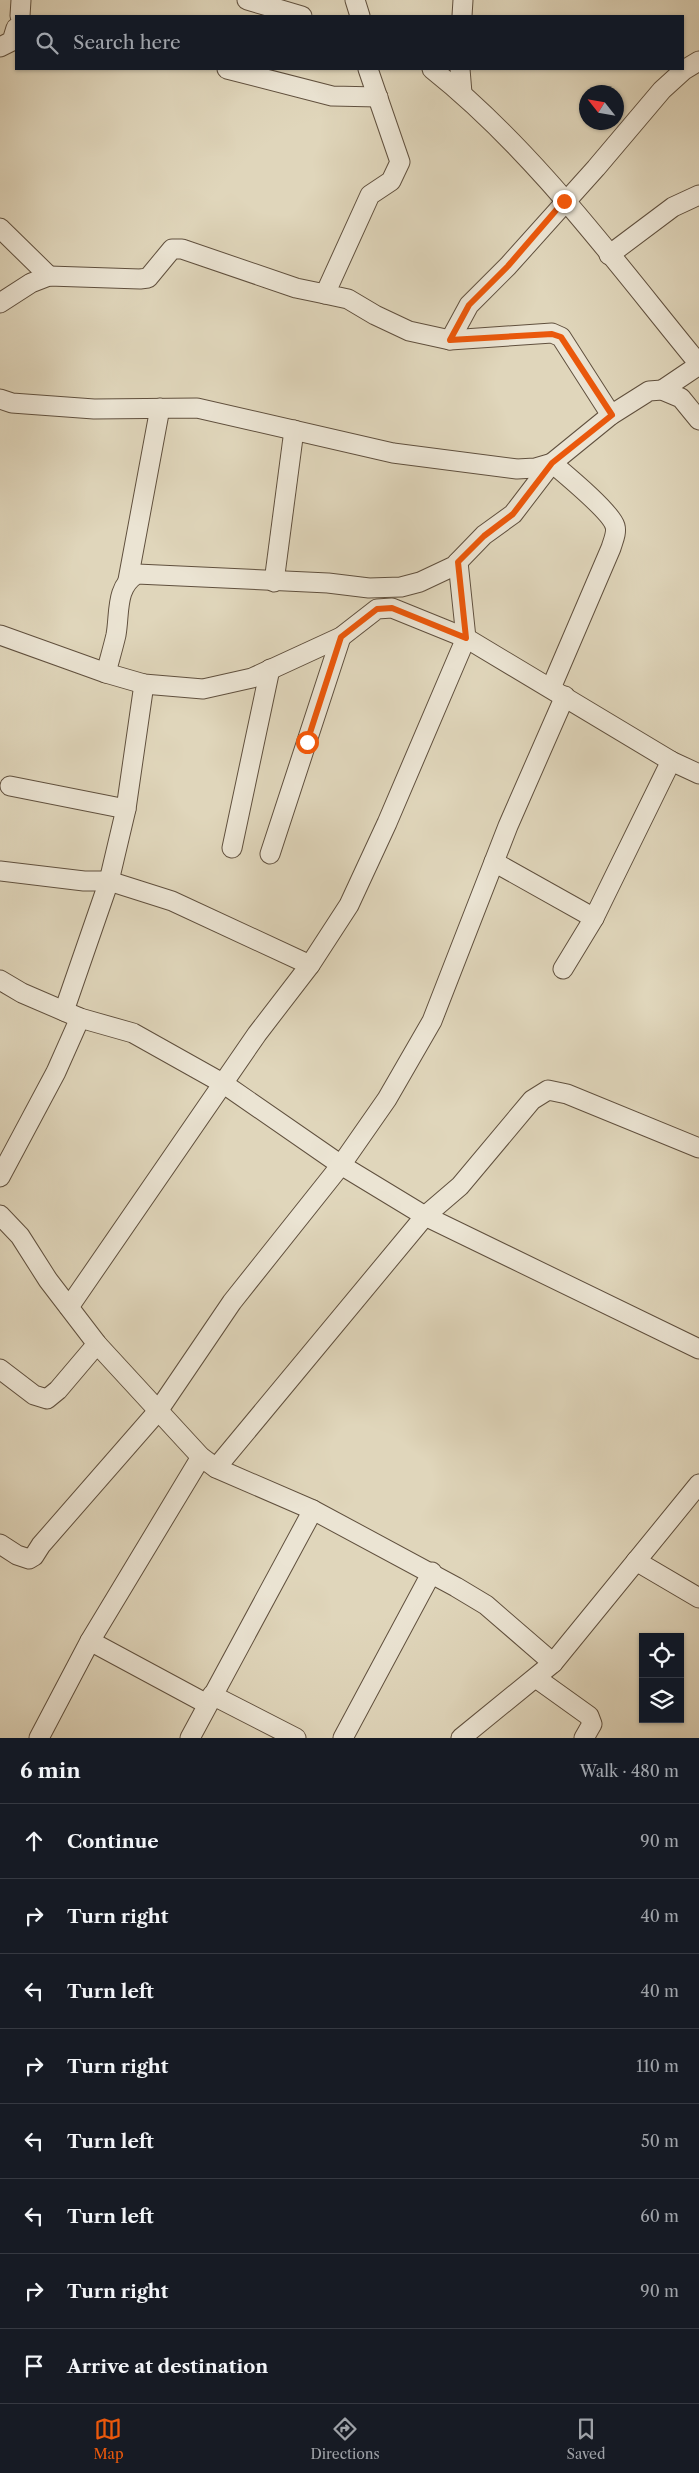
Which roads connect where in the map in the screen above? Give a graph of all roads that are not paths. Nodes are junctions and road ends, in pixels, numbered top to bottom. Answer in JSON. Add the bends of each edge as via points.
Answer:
{"nodes":[{"id":1,"x":21,"y":0,"type":"edge"},
{"id":2,"x":247,"y":0,"type":"edge"},
{"id":3,"x":355,"y":0,"type":"edge"},
{"id":4,"x":463,"y":0,"type":"edge"},
{"id":5,"x":20,"y":15,"type":"edge"},
{"id":6,"x":299,"y":15,"type":"edge"},
{"id":7,"x":360,"y":15,"type":"edge"},
{"id":8,"x":462,"y":15,"type":"edge"},
{"id":9,"x":15,"y":31,"type":"edge"},
{"id":10,"x":0,"y":47,"type":"edge"},
{"id":11,"x":699,"y":61,"type":"edge"},
{"id":12,"x":231,"y":70,"type":"edge"},
{"id":13,"x":368,"y":70,"type":"edge"},
{"id":14,"x":433,"y":70,"type":"edge"},
{"id":15,"x":460,"y":70,"type":"edge"},
{"id":16,"x":462,"y":93,"type":"junction"},
{"id":17,"x":378,"y":97,"type":"junction"},
{"id":18,"x":699,"y":195,"type":"edge"},
{"id":19,"x":564,"y":201,"type":"junction"},
{"id":20,"x":0,"y":228,"type":"edge"},
{"id":21,"x":609,"y":255,"type":"junction"},
{"id":22,"x":49,"y":276,"type":"junction"},
{"id":23,"x":325,"y":294,"type":"junction"},
{"id":24,"x":0,"y":303,"type":"edge"},
{"id":25,"x":450,"y":340,"type":"junction"},
{"id":26,"x":699,"y":364,"type":"edge"},
{"id":27,"x":662,"y":390,"type":"junction"},
{"id":28,"x":0,"y":399,"type":"edge"},
{"id":29,"x":160,"y":408,"type":"junction"},
{"id":30,"x":612,"y":415,"type":"junction"},
{"id":31,"x":699,"y":420,"type":"edge"},
{"id":32,"x":294,"y":430,"type":"junction"},
{"id":33,"x":552,"y":463,"type":"junction"},
{"id":34,"x":458,"y":562,"type":"junction"},
{"id":35,"x":128,"y":580,"type":"junction"},
{"id":36,"x":274,"y":582,"type":"junction"},
{"id":37,"x":0,"y":635,"type":"edge"},
{"id":38,"x":341,"y":637,"type":"junction"},
{"id":39,"x":466,"y":638,"type":"junction"},
{"id":40,"x":270,"y":669,"type":"junction"},
{"id":41,"x":106,"y":673,"type":"junction"},
{"id":42,"x":144,"y":684,"type":"junction"},
{"id":43,"x":558,"y":692,"type":"junction"},
{"id":44,"x":671,"y":761,"type":"junction"},
{"id":45,"x":699,"y":774,"type":"edge"},
{"id":46,"x":10,"y":786,"type":"dead end"},
{"id":47,"x":126,"y":809,"type":"junction"},
{"id":48,"x":232,"y":848,"type":"dead end"},
{"id":49,"x":270,"y":854,"type":"dead end"},
{"id":50,"x":494,"y":862,"type":"junction"},
{"id":51,"x":0,"y":871,"type":"edge"},
{"id":52,"x":109,"y":881,"type":"junction"},
{"id":53,"x":594,"y":918,"type":"junction"},
{"id":54,"x":310,"y":965,"type":"junction"},
{"id":55,"x":563,"y":969,"type":"dead end"},
{"id":56,"x":0,"y":980,"type":"edge"},
{"id":57,"x":72,"y":1015,"type":"junction"},
{"id":58,"x":224,"y":1084,"type":"junction"},
{"id":59,"x":699,"y":1148,"type":"edge"},
{"id":60,"x":340,"y":1165,"type":"junction"},
{"id":61,"x":0,"y":1177,"type":"edge"},
{"id":62,"x":0,"y":1215,"type":"edge"},
{"id":63,"x":425,"y":1216,"type":"junction"},
{"id":64,"x":69,"y":1307,"type":"junction"},
{"id":65,"x":97,"y":1344,"type":"junction"},
{"id":66,"x":699,"y":1349,"type":"edge"},
{"id":67,"x":0,"y":1369,"type":"edge"},
{"id":68,"x":158,"y":1411,"type":"junction"},
{"id":69,"x":208,"y":1462,"type":"junction"},
{"id":70,"x":699,"y":1484,"type":"edge"},
{"id":71,"x":313,"y":1510,"type":"junction"},
{"id":72,"x":0,"y":1544,"type":"edge"},
{"id":73,"x":636,"y":1560,"type":"junction"},
{"id":74,"x":432,"y":1572,"type":"junction"},
{"id":75,"x":699,"y":1598,"type":"edge"},
{"id":76,"x":90,"y":1641,"type":"junction"},
{"id":77,"x":553,"y":1662,"type":"junction"},
{"id":78,"x":536,"y":1678,"type":"junction"},
{"id":79,"x":209,"y":1699,"type":"junction"},
{"id":80,"x":39,"y":1738,"type":"edge"},
{"id":81,"x":190,"y":1738,"type":"edge"},
{"id":82,"x":296,"y":1738,"type":"edge"},
{"id":83,"x":343,"y":1738,"type":"edge"},
{"id":84,"x":461,"y":1738,"type":"edge"},
{"id":85,"x":584,"y":1738,"type":"edge"}],
"edges":[{"from":1,"to":5,"type":"street"},
{"from":2,"to":6,"type":"street"},
{"from":3,"to":7,"type":"street"},
{"from":4,"to":8,"type":"street"},
{"from":9,"to":10,"type":"street","via":[[12,41]]},
{"from":11,"to":19,"type":"street","via":[[662,90]]},
{"from":12,"to":17,"type":"street","via":[[332,96]]},
{"from":13,"to":17,"type":"street"},
{"from":14,"to":16,"type":"street"},
{"from":15,"to":16,"type":"street"},
{"from":16,"to":19,"type":"street"},
{"from":17,"to":23,"type":"street","via":[[400,162],[391,181],[370,195]]},
{"from":18,"to":21,"type":"street","via":[[673,208]]},
{"from":19,"to":21,"type":"street"},
{"from":19,"to":25,"type":"street","via":[[469,305]]},
{"from":20,"to":22,"type":"street"},
{"from":21,"to":26,"type":"street"},
{"from":22,"to":23,"type":"street","via":[[140,280],[148,278],[172,249],[182,249],[296,288]]},
{"from":22,"to":24,"type":"street","via":[[31,283]]},
{"from":23,"to":25,"type":"street","via":[[348,299],[409,331]]},
{"from":25,"to":30,"type":"street","via":[[552,334],[561,337]]},
{"from":26,"to":27,"type":"street"},
{"from":27,"to":30,"type":"street","via":[[640,395]]},
{"from":27,"to":31,"type":"street","via":[[681,398]]},
{"from":28,"to":29,"type":"street","via":[[12,403],[94,409]]},
{"from":29,"to":32,"type":"street","via":[[197,408]]},
{"from":29,"to":35,"type":"street"},
{"from":30,"to":33,"type":"street"},
{"from":32,"to":33,"type":"street","via":[[393,453],[517,469]]},
{"from":32,"to":36,"type":"street"},
{"from":33,"to":34,"type":"street","via":[[513,514]]},
{"from":33,"to":43,"type":"street","via":[[613,520],[616,528]]},
{"from":34,"to":36,"type":"street","via":[[438,575],[401,586],[369,588]]},
{"from":34,"to":39,"type":"street"},
{"from":35,"to":36,"type":"street","via":[[137,574]]},
{"from":35,"to":41,"type":"street","via":[[119,605]]},
{"from":37,"to":41,"type":"street"},
{"from":38,"to":39,"type":"street","via":[[377,609],[392,608]]},
{"from":38,"to":40,"type":"street"},
{"from":38,"to":49,"type":"street"},
{"from":39,"to":43,"type":"street"},
{"from":39,"to":54,"type":"street","via":[[349,905]]},
{"from":40,"to":42,"type":"street","via":[[252,678],[203,689]]},
{"from":40,"to":48,"type":"street"},
{"from":41,"to":42,"type":"street"},
{"from":42,"to":47,"type":"street"},
{"from":43,"to":44,"type":"street"},
{"from":43,"to":50,"type":"street"},
{"from":44,"to":45,"type":"street"},
{"from":44,"to":53,"type":"street"},
{"from":46,"to":47,"type":"street"},
{"from":47,"to":52,"type":"street"},
{"from":50,"to":53,"type":"street"},
{"from":50,"to":60,"type":"street","via":[[432,1022],[387,1099]]},
{"from":51,"to":52,"type":"street"},
{"from":52,"to":54,"type":"street","via":[[172,901]]},
{"from":52,"to":57,"type":"street"},
{"from":53,"to":55,"type":"street"},
{"from":54,"to":58,"type":"street","via":[[257,1034]]},
{"from":56,"to":57,"type":"street"},
{"from":57,"to":58,"type":"street","via":[[133,1033]]},
{"from":57,"to":61,"type":"street","via":[[56,1072]]},
{"from":58,"to":60,"type":"street"},
{"from":58,"to":64,"type":"street"},
{"from":59,"to":63,"type":"street","via":[[567,1094],[548,1090],[532,1100],[460,1186]]},
{"from":60,"to":63,"type":"street"},
{"from":60,"to":68,"type":"street","via":[[232,1302]]},
{"from":62,"to":64,"type":"street","via":[[20,1236]]},
{"from":63,"to":66,"type":"street"},
{"from":63,"to":69,"type":"street"},
{"from":64,"to":65,"type":"street"},
{"from":65,"to":67,"type":"street","via":[[58,1390],[46,1399],[34,1395]]},
{"from":65,"to":68,"type":"street"},
{"from":68,"to":69,"type":"street"},
{"from":68,"to":72,"type":"street","via":[[34,1556],[29,1559],[17,1555]]},
{"from":69,"to":71,"type":"street"},
{"from":69,"to":76,"type":"street"},
{"from":70,"to":73,"type":"street"},
{"from":71,"to":74,"type":"street"},
{"from":71,"to":79,"type":"street"},
{"from":73,"to":75,"type":"street"},
{"from":73,"to":77,"type":"street"},
{"from":74,"to":77,"type":"street","via":[[486,1605]]},
{"from":74,"to":83,"type":"street"},
{"from":76,"to":79,"type":"street"},
{"from":76,"to":80,"type":"street"},
{"from":77,"to":78,"type":"street"},
{"from":78,"to":84,"type":"street"},
{"from":78,"to":85,"type":"street","via":[[589,1716],[592,1724]]},
{"from":79,"to":81,"type":"street"},
{"from":79,"to":82,"type":"street"}]}
